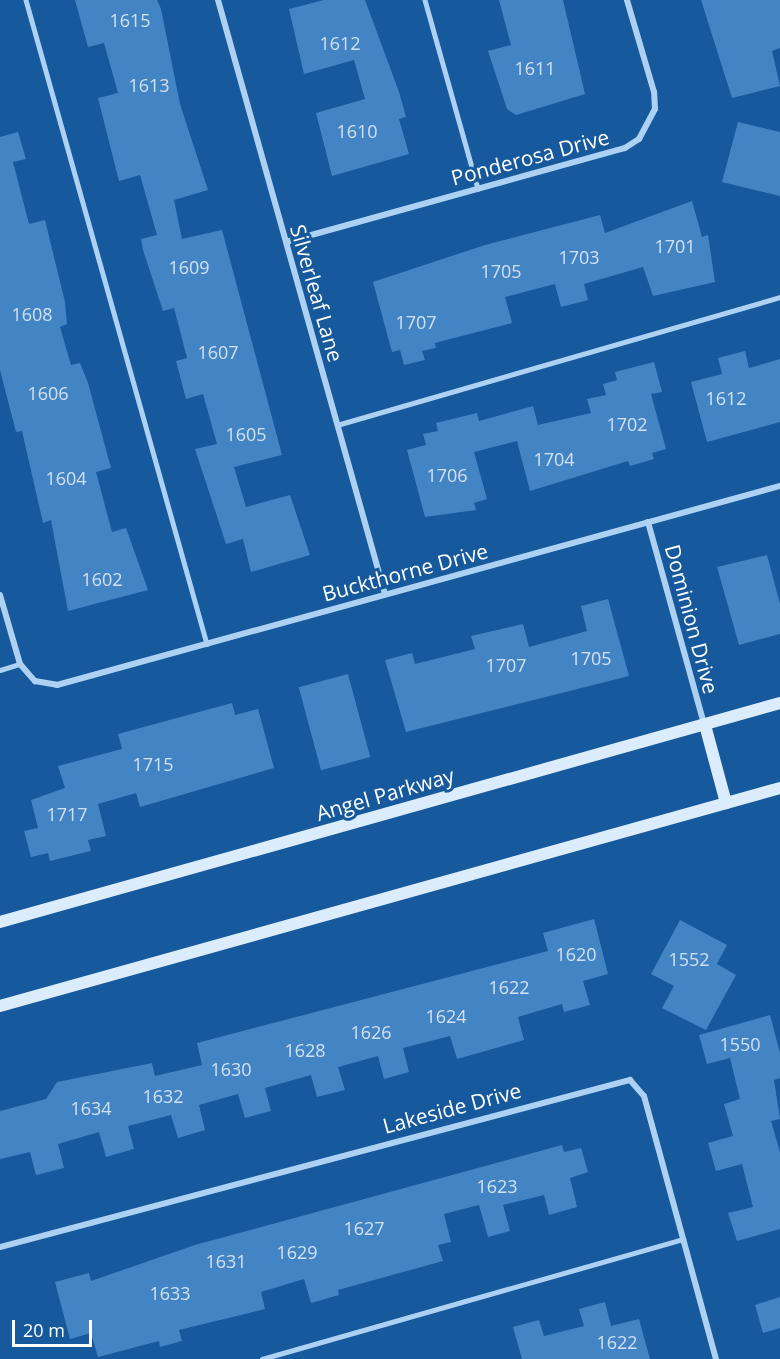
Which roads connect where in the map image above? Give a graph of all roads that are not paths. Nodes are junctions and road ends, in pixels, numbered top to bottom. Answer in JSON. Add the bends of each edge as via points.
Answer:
{"nodes":[{"id":1,"x":26,"y":0,"type":"edge"},
{"id":2,"x":218,"y":0,"type":"edge"},
{"id":3,"x":425,"y":0,"type":"edge"},
{"id":4,"x":627,"y":0,"type":"edge"},
{"id":5,"x":478,"y":189,"type":"junction"},
{"id":6,"x":286,"y":242,"type":"junction"},
{"id":7,"x":780,"y":297,"type":"edge"},
{"id":8,"x":338,"y":425,"type":"junction"},
{"id":9,"x":780,"y":486,"type":"edge"},
{"id":10,"x":648,"y":522,"type":"junction"},
{"id":11,"x":386,"y":594,"type":"junction"},
{"id":12,"x":0,"y":595,"type":"edge"},
{"id":13,"x":207,"y":644,"type":"junction"},
{"id":14,"x":20,"y":664,"type":"junction"},
{"id":15,"x":0,"y":670,"type":"edge"},
{"id":16,"x":780,"y":704,"type":"edge"},
{"id":17,"x":705,"y":725,"type":"junction"},
{"id":18,"x":780,"y":788,"type":"edge"},
{"id":19,"x":726,"y":803,"type":"junction"},
{"id":20,"x":0,"y":922,"type":"edge"},
{"id":21,"x":0,"y":1006,"type":"edge"},
{"id":22,"x":683,"y":1239,"type":"junction"},
{"id":23,"x":0,"y":1246,"type":"edge"},
{"id":24,"x":262,"y":1359,"type":"edge"},
{"id":25,"x":716,"y":1359,"type":"edge"}],
"edges":[{"from":1,"to":13,"type":"lane"},
{"from":2,"to":6,"type":"street","name":"Silverleaf Lane"},
{"from":3,"to":5,"type":"lane"},
{"from":4,"to":5,"type":"street","name":"Ponderosa Drive","via":[[654,92],[655,109],[639,139],[625,148]]},
{"from":5,"to":6,"type":"street","name":"Ponderosa Drive"},
{"from":6,"to":8,"type":"street","name":"Silverleaf Lane"},
{"from":7,"to":8,"type":"lane"},
{"from":8,"to":11,"type":"street","name":"Silverleaf Lane"},
{"from":9,"to":10,"type":"street","name":"Buckthorne Drive"},
{"from":10,"to":11,"type":"street","name":"Buckthorne Drive"},
{"from":10,"to":17,"type":"street","name":"Dominion Drive"},
{"from":11,"to":13,"type":"street","name":"Buckthorne Drive"},
{"from":12,"to":14,"type":"street"},
{"from":13,"to":14,"type":"street","name":"Buckthorne Drive","via":[[57,685],[40,682]]},
{"from":14,"to":15,"type":"lane"},
{"from":16,"to":17,"type":"main road","name":"Angel Parkway"},
{"from":17,"to":19,"type":"main road"},
{"from":17,"to":20,"type":"main road","name":"Angel Parkway"},
{"from":18,"to":19,"type":"main road"},
{"from":19,"to":21,"type":"main road"},
{"from":22,"to":23,"type":"street","name":"Lakeside Drive","via":[[644,1096],[630,1080]]},
{"from":22,"to":24,"type":"lane"},
{"from":22,"to":25,"type":"street","name":"Lakeside Drive"}]}
